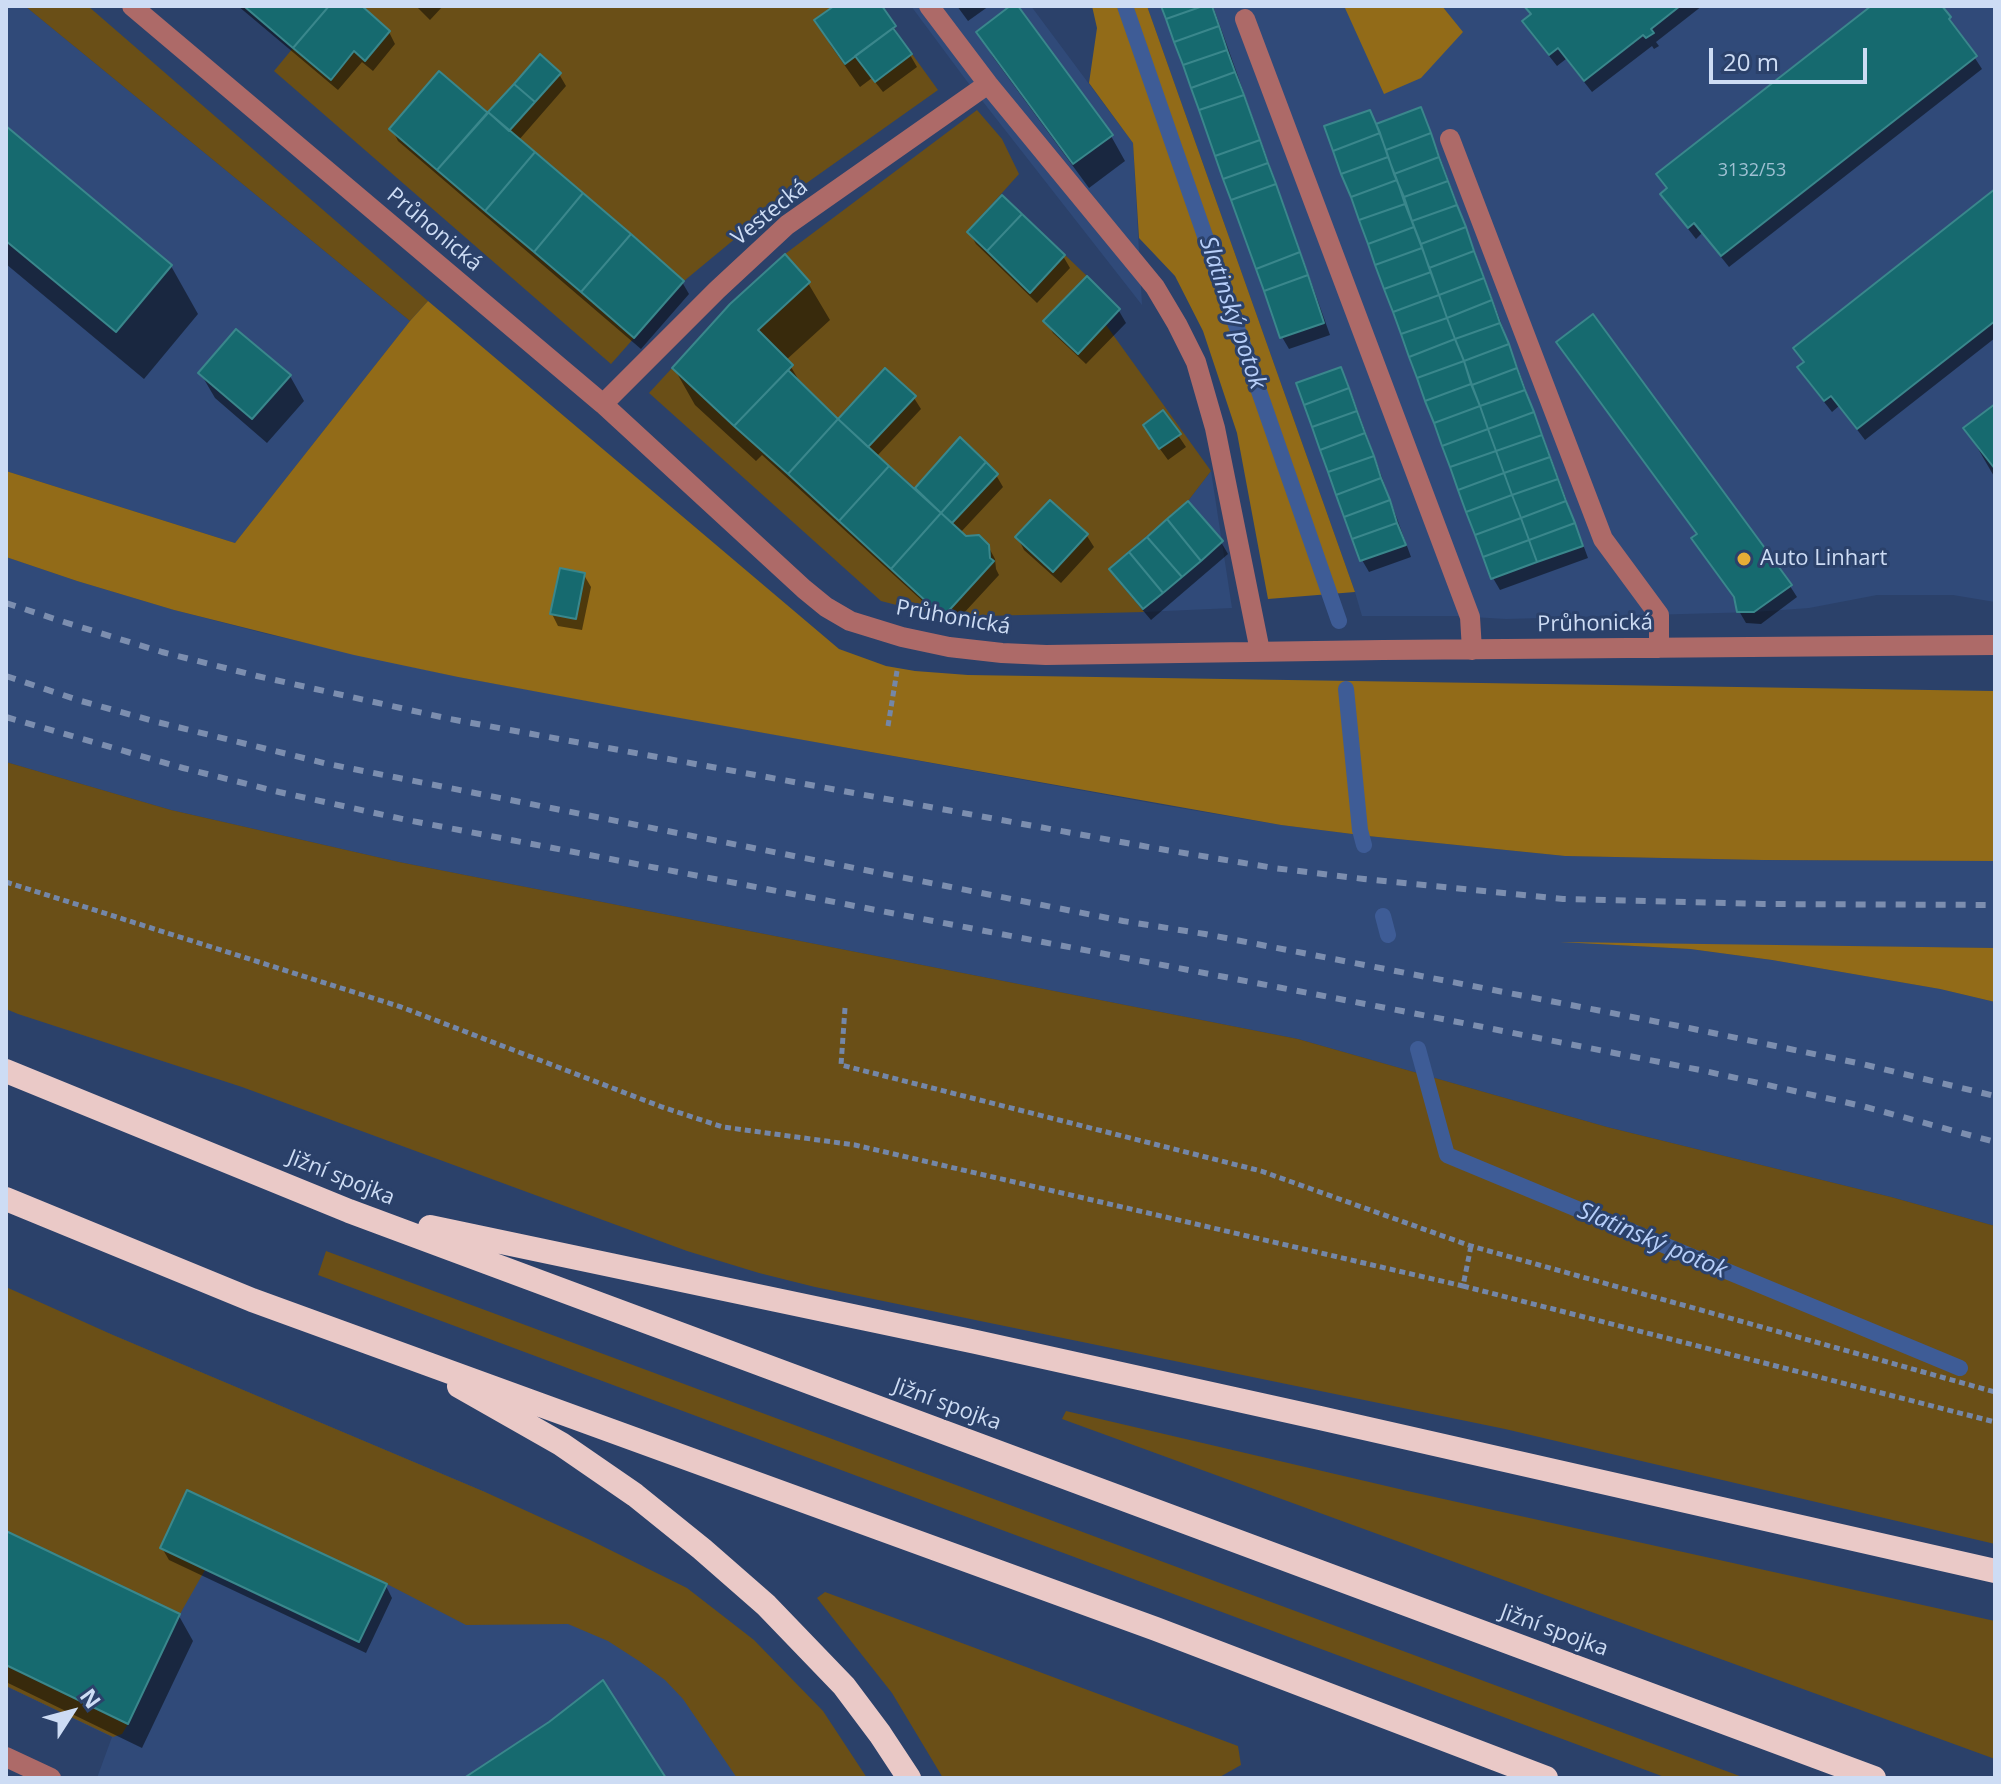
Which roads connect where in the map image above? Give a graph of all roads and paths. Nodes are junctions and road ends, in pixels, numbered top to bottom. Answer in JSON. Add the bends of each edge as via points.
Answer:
{"nodes":[{"id":1,"x":132,"y":6,"type":"edge"},
{"id":2,"x":929,"y":6,"type":"edge"},
{"id":3,"x":1245,"y":19,"type":"dead end"},
{"id":4,"x":988,"y":84,"type":"junction"},
{"id":5,"x":1450,"y":139,"type":"dead end"},
{"id":6,"x":603,"y":404,"type":"junction"},
{"id":7,"x":1995,"y":645,"type":"edge"},
{"id":8,"x":1659,"y":648,"type":"junction"},
{"id":9,"x":1472,"y":650,"type":"junction"},
{"id":10,"x":1260,"y":651,"type":"junction"},
{"id":11,"x":6,"y":882,"type":"edge"},
{"id":12,"x":845,"y":1008,"type":"dead end"},
{"id":13,"x":6,"y":1071,"type":"edge"},
{"id":14,"x":6,"y":1199,"type":"edge"},
{"id":15,"x":349,"y":1211,"type":"junction"},
{"id":16,"x":1471,"y":1246,"type":"junction"},
{"id":17,"x":1463,"y":1286,"type":"junction"},
{"id":18,"x":397,"y":1352,"type":"junction"},
{"id":19,"x":1995,"y":1392,"type":"edge"},
{"id":20,"x":1995,"y":1422,"type":"edge"},
{"id":21,"x":1995,"y":1571,"type":"edge"},
{"id":22,"x":6,"y":1757,"type":"edge"},
{"id":23,"x":51,"y":1778,"type":"edge"},
{"id":24,"x":909,"y":1778,"type":"edge"},
{"id":25,"x":1546,"y":1778,"type":"edge"},
{"id":26,"x":1874,"y":1778,"type":"edge"}],
"edges":[{"from":1,"to":6,"type":"street","name":"Průhonická"},
{"from":2,"to":4,"type":"street"},
{"from":3,"to":9,"type":"street","via":[[1470,617]]},
{"from":4,"to":6,"type":"street","name":"Vestecká","via":[[787,225]]},
{"from":4,"to":10,"type":"street","via":[[1155,287],[1196,362],[1215,428]]},
{"from":5,"to":8,"type":"street","via":[[1603,539],[1659,615]]},
{"from":6,"to":10,"type":"street","name":"Průhonická","via":[[804,589],[850,621],[949,647],[1002,653]]},
{"from":7,"to":8,"type":"street","name":"Průhonická"},
{"from":8,"to":9,"type":"street","name":"Průhonická"},
{"from":9,"to":10,"type":"street","name":"Průhonická"},
{"from":11,"to":17,"type":"path","via":[[401,1007],[723,1127],[855,1145]]},
{"from":12,"to":16,"type":"path","via":[[841,1065],[1261,1171]]},
{"from":13,"to":15,"type":"highway","name":"Jižní spojka"},
{"from":14,"to":18,"type":"highway","via":[[252,1300]]},
{"from":15,"to":21,"type":"highway","via":[[976,1342]]},
{"from":15,"to":26,"type":"highway","name":"Jižní spojka"},
{"from":16,"to":17,"type":"path"},
{"from":16,"to":19,"type":"path"},
{"from":17,"to":20,"type":"path"},
{"from":18,"to":24,"type":"highway","via":[[561,1444],[702,1549],[766,1605],[844,1686]]},
{"from":18,"to":25,"type":"highway","via":[[1156,1629]]},
{"from":22,"to":23,"type":"street"}]}
